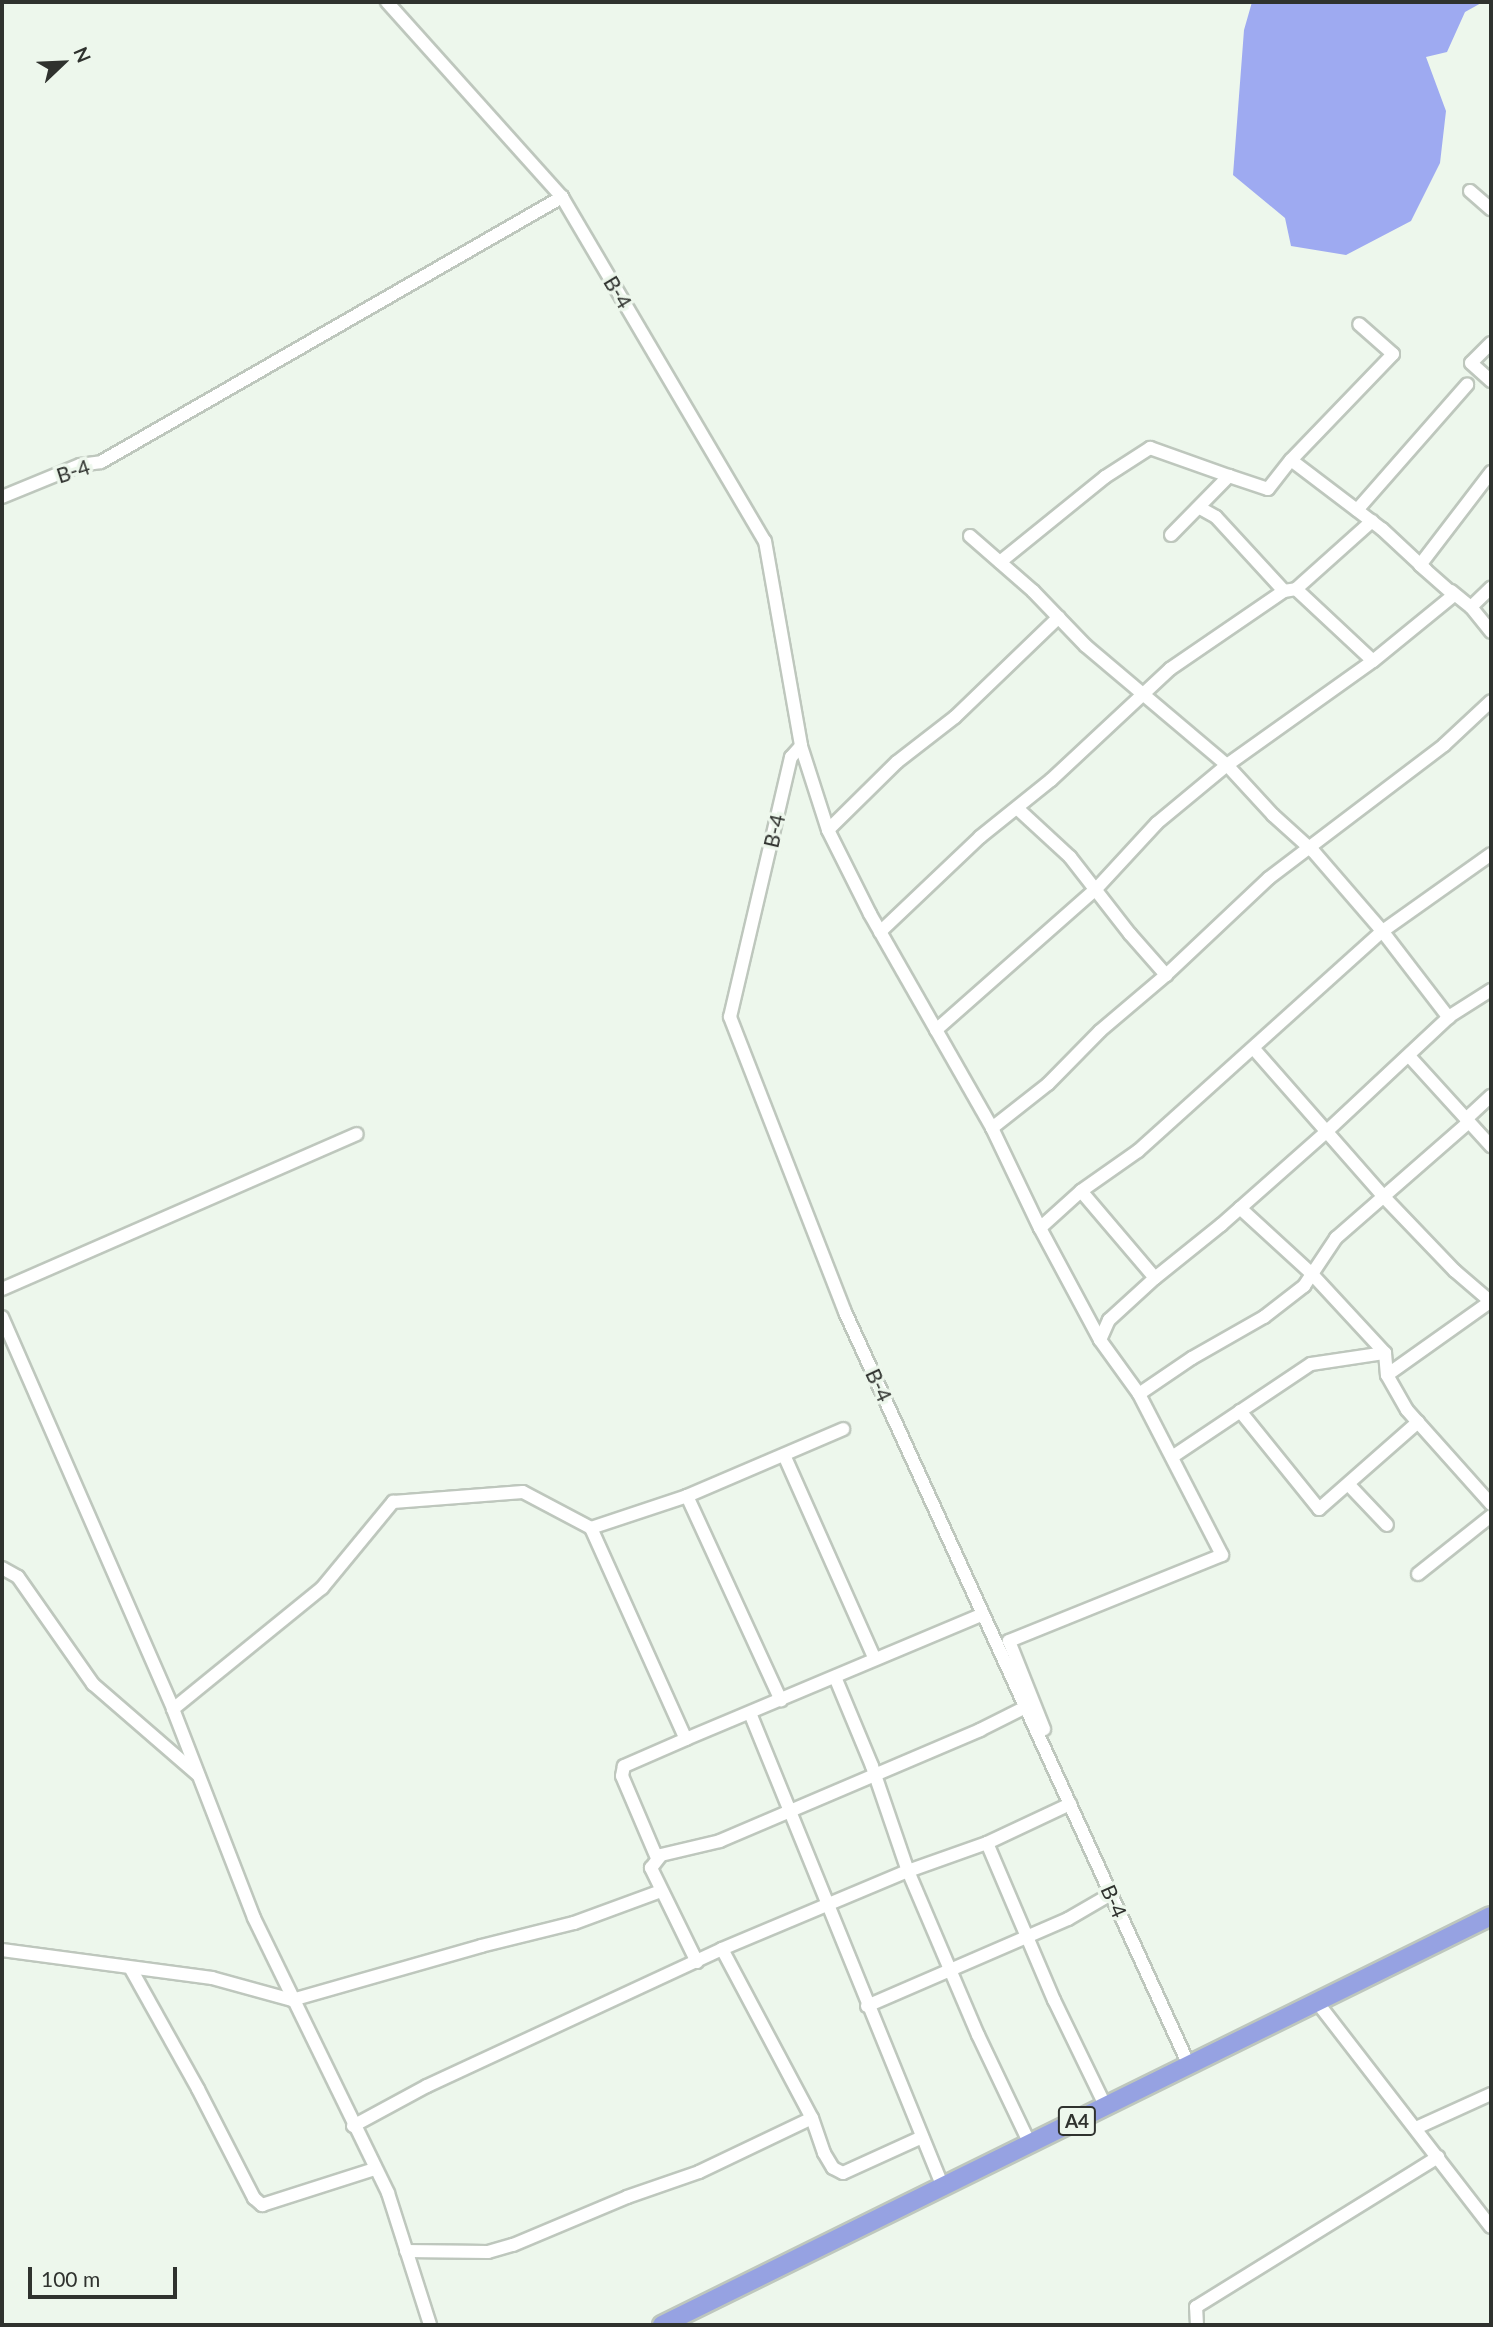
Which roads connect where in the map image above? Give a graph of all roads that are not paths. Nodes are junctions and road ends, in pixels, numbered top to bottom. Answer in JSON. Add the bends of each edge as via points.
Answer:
{"nodes":[{"id":1,"x":387,"y":2,"type":"edge"},
{"id":2,"x":1470,"y":191,"type":"dead end"},
{"id":3,"x":562,"y":197,"type":"junction"},
{"id":4,"x":1491,"y":209,"type":"edge"},
{"id":5,"x":1359,"y":324,"type":"dead end"},
{"id":6,"x":1491,"y":343,"type":"edge"},
{"id":7,"x":1491,"y":381,"type":"edge"},
{"id":8,"x":1467,"y":385,"type":"dead end"},
{"id":9,"x":1291,"y":460,"type":"junction"},
{"id":10,"x":1491,"y":472,"type":"edge"},
{"id":11,"x":1229,"y":476,"type":"junction"},
{"id":12,"x":2,"y":497,"type":"edge"},
{"id":13,"x":1200,"y":508,"type":"junction"},
{"id":14,"x":1357,"y":510,"type":"junction"},
{"id":15,"x":1372,"y":521,"type":"junction"},
{"id":16,"x":1171,"y":535,"type":"dead end"},
{"id":17,"x":970,"y":536,"type":"dead end"},
{"id":18,"x":1000,"y":562,"type":"junction"},
{"id":19,"x":1420,"y":565,"type":"junction"},
{"id":20,"x":1491,"y":588,"type":"edge"},
{"id":21,"x":1290,"y":590,"type":"junction"},
{"id":22,"x":1471,"y":607,"type":"junction"},
{"id":23,"x":1059,"y":617,"type":"junction"},
{"id":24,"x":1491,"y":632,"type":"edge"},
{"id":25,"x":1373,"y":661,"type":"junction"},
{"id":26,"x":1143,"y":695,"type":"junction"},
{"id":27,"x":1491,"y":701,"type":"edge"},
{"id":28,"x":801,"y":746,"type":"junction"},
{"id":29,"x":1227,"y":765,"type":"junction"},
{"id":30,"x":1018,"y":808,"type":"junction"},
{"id":31,"x":828,"y":830,"type":"junction"},
{"id":32,"x":1307,"y":847,"type":"junction"},
{"id":33,"x":1491,"y":854,"type":"edge"},
{"id":34,"x":1097,"y":888,"type":"junction"},
{"id":35,"x":880,"y":932,"type":"junction"},
{"id":36,"x":1383,"y":932,"type":"junction"},
{"id":37,"x":1166,"y":975,"type":"junction"},
{"id":38,"x":1491,"y":990,"type":"edge"},
{"id":39,"x":1449,"y":1018,"type":"junction"},
{"id":40,"x":936,"y":1030,"type":"junction"},
{"id":41,"x":1254,"y":1049,"type":"junction"},
{"id":42,"x":1409,"y":1056,"type":"junction"},
{"id":43,"x":1491,"y":1096,"type":"edge"},
{"id":44,"x":1467,"y":1121,"type":"junction"},
{"id":45,"x":992,"y":1128,"type":"junction"},
{"id":46,"x":1326,"y":1132,"type":"junction"},
{"id":47,"x":357,"y":1133,"type":"dead end"},
{"id":48,"x":1491,"y":1146,"type":"edge"},
{"id":49,"x":1081,"y":1191,"type":"junction"},
{"id":50,"x":1383,"y":1196,"type":"junction"},
{"id":51,"x":1241,"y":1208,"type":"junction"},
{"id":52,"x":1040,"y":1228,"type":"junction"},
{"id":53,"x":1311,"y":1273,"type":"junction"},
{"id":54,"x":1155,"y":1278,"type":"junction"},
{"id":55,"x":2,"y":1289,"type":"edge"},
{"id":56,"x":1491,"y":1302,"type":"edge"},
{"id":57,"x":2,"y":1317,"type":"edge"},
{"id":58,"x":1100,"y":1340,"type":"junction"},
{"id":59,"x":1385,"y":1353,"type":"junction"},
{"id":60,"x":1387,"y":1375,"type":"junction"},
{"id":61,"x":1139,"y":1394,"type":"junction"},
{"id":62,"x":1240,"y":1410,"type":"junction"},
{"id":63,"x":1418,"y":1422,"type":"junction"},
{"id":64,"x":843,"y":1429,"type":"dead end"},
{"id":65,"x":784,"y":1455,"type":"junction"},
{"id":66,"x":1172,"y":1457,"type":"junction"},
{"id":67,"x":1349,"y":1485,"type":"junction"},
{"id":68,"x":687,"y":1496,"type":"junction"},
{"id":69,"x":1491,"y":1504,"type":"edge"},
{"id":70,"x":1491,"y":1516,"type":"edge"},
{"id":71,"x":1387,"y":1525,"type":"dead end"},
{"id":72,"x":591,"y":1528,"type":"junction"},
{"id":73,"x":2,"y":1568,"type":"edge"},
{"id":74,"x":1418,"y":1574,"type":"dead end"},
{"id":75,"x":983,"y":1614,"type":"junction"},
{"id":76,"x":875,"y":1659,"type":"junction"},
{"id":77,"x":835,"y":1677,"type":"junction"},
{"id":78,"x":781,"y":1700,"type":"junction"},
{"id":79,"x":1026,"y":1707,"type":"junction"},
{"id":80,"x":173,"y":1709,"type":"junction"},
{"id":81,"x":750,"y":1713,"type":"junction"},
{"id":82,"x":687,"y":1739,"type":"junction"},
{"id":83,"x":875,"y":1774,"type":"junction"},
{"id":84,"x":201,"y":1777,"type":"junction"},
{"id":85,"x":1070,"y":1804,"type":"junction"},
{"id":86,"x":789,"y":1809,"type":"junction"},
{"id":87,"x":987,"y":1843,"type":"junction"},
{"id":88,"x":657,"y":1858,"type":"junction"},
{"id":89,"x":908,"y":1871,"type":"junction"},
{"id":90,"x":1109,"y":1890,"type":"junction"},
{"id":91,"x":661,"y":1891,"type":"junction"},
{"id":92,"x":830,"y":1905,"type":"junction"},
{"id":93,"x":1491,"y":1916,"type":"edge"},
{"id":94,"x":1026,"y":1936,"type":"junction"},
{"id":95,"x":722,"y":1949,"type":"junction"},
{"id":96,"x":2,"y":1950,"type":"edge"},
{"id":97,"x":697,"y":1962,"type":"junction"},
{"id":98,"x":950,"y":1968,"type":"junction"},
{"id":99,"x":131,"y":1969,"type":"junction"},
{"id":100,"x":292,"y":2000,"type":"junction"},
{"id":101,"x":1317,"y":2002,"type":"junction"},
{"id":102,"x":867,"y":2006,"type":"junction"},
{"id":103,"x":1189,"y":2066,"type":"junction"},
{"id":104,"x":1491,"y":2094,"type":"edge"},
{"id":105,"x":1106,"y":2107,"type":"junction"},
{"id":106,"x":812,"y":2118,"type":"junction"},
{"id":107,"x":354,"y":2126,"type":"junction"},
{"id":108,"x":1416,"y":2128,"type":"junction"},
{"id":109,"x":922,"y":2137,"type":"junction"},
{"id":110,"x":1030,"y":2144,"type":"junction"},
{"id":111,"x":1438,"y":2157,"type":"junction"},
{"id":112,"x":375,"y":2169,"type":"junction"},
{"id":113,"x":943,"y":2187,"type":"junction"},
{"id":114,"x":1491,"y":2227,"type":"edge"},
{"id":115,"x":406,"y":2251,"type":"junction"},
{"id":116,"x":430,"y":2325,"type":"edge"},
{"id":117,"x":662,"y":2325,"type":"edge"},
{"id":118,"x":1197,"y":2325,"type":"edge"}],
"edges":[{"from":1,"to":3,"type":"street"},
{"from":2,"to":4,"type":"street"},
{"from":3,"to":12,"type":"street","name":"B-4","via":[[101,462],[80,465]]},
{"from":3,"to":28,"type":"street","name":"B-4","via":[[765,541]]},
{"from":5,"to":9,"type":"street","via":[[1393,354]]},
{"from":6,"to":7,"type":"street","via":[[1471,363]]},
{"from":8,"to":14,"type":"street"},
{"from":9,"to":11,"type":"street","via":[[1268,489]]},
{"from":9,"to":14,"type":"street"},
{"from":10,"to":19,"type":"street"},
{"from":11,"to":13,"type":"street"},
{"from":11,"to":18,"type":"street","via":[[1150,448],[1105,477]]},
{"from":13,"to":16,"type":"street"},
{"from":13,"to":21,"type":"street","via":[[1216,517]]},
{"from":14,"to":15,"type":"street"},
{"from":15,"to":19,"type":"street"},
{"from":15,"to":21,"type":"street"},
{"from":17,"to":18,"type":"street"},
{"from":18,"to":23,"type":"street"},
{"from":19,"to":22,"type":"street"},
{"from":19,"to":25,"type":"street","via":[[1454,595]]},
{"from":20,"to":22,"type":"street"},
{"from":21,"to":25,"type":"street"},
{"from":21,"to":26,"type":"street","via":[[1170,669]]},
{"from":22,"to":24,"type":"street"},
{"from":23,"to":26,"type":"street"},
{"from":23,"to":31,"type":"street"},
{"from":25,"to":29,"type":"street"},
{"from":26,"to":29,"type":"street"},
{"from":26,"to":30,"type":"street"},
{"from":27,"to":32,"type":"street","via":[[1444,745]]},
{"from":28,"to":31,"type":"street"},
{"from":28,"to":75,"type":"street","name":"B-4","via":[[791,757],[730,1017],[845,1312]]},
{"from":29,"to":32,"type":"street"},
{"from":29,"to":34,"type":"street","via":[[1157,823]]},
{"from":30,"to":34,"type":"street"},
{"from":30,"to":35,"type":"street","via":[[980,837]]},
{"from":31,"to":35,"type":"street"},
{"from":32,"to":36,"type":"street"},
{"from":32,"to":37,"type":"street"},
{"from":33,"to":36,"type":"street"},
{"from":34,"to":37,"type":"street"},
{"from":34,"to":40,"type":"street"},
{"from":35,"to":40,"type":"street"},
{"from":36,"to":39,"type":"street"},
{"from":36,"to":41,"type":"street"},
{"from":37,"to":45,"type":"street","via":[[1100,1031],[1048,1084]]},
{"from":38,"to":39,"type":"street"},
{"from":39,"to":42,"type":"street"},
{"from":40,"to":45,"type":"street"},
{"from":41,"to":46,"type":"street"},
{"from":41,"to":49,"type":"street","via":[[1138,1151]]},
{"from":42,"to":44,"type":"street"},
{"from":42,"to":46,"type":"street"},
{"from":43,"to":44,"type":"street"},
{"from":44,"to":48,"type":"street"},
{"from":44,"to":50,"type":"street"},
{"from":45,"to":52,"type":"street"},
{"from":46,"to":50,"type":"street"},
{"from":46,"to":51,"type":"street"},
{"from":47,"to":55,"type":"street"},
{"from":49,"to":52,"type":"street"},
{"from":49,"to":54,"type":"street"},
{"from":50,"to":53,"type":"street","via":[[1336,1237]]},
{"from":50,"to":56,"type":"street"},
{"from":51,"to":53,"type":"street"},
{"from":51,"to":54,"type":"street"},
{"from":52,"to":58,"type":"street"},
{"from":53,"to":59,"type":"street"},
{"from":53,"to":61,"type":"street","via":[[1304,1286],[1264,1317]]},
{"from":54,"to":58,"type":"street","via":[[1109,1320]]},
{"from":56,"to":60,"type":"street"},
{"from":57,"to":80,"type":"street"},
{"from":58,"to":61,"type":"street"},
{"from":59,"to":60,"type":"street"},
{"from":59,"to":62,"type":"street","via":[[1311,1364]]},
{"from":60,"to":63,"type":"street"},
{"from":61,"to":66,"type":"street"},
{"from":62,"to":66,"type":"street"},
{"from":62,"to":67,"type":"street","via":[[1319,1509]]},
{"from":63,"to":67,"type":"street"},
{"from":63,"to":69,"type":"street"},
{"from":64,"to":65,"type":"street"},
{"from":65,"to":68,"type":"street"},
{"from":65,"to":76,"type":"street"},
{"from":66,"to":90,"type":"street","via":[[1222,1555],[1009,1641]]},
{"from":67,"to":71,"type":"street"},
{"from":68,"to":72,"type":"street"},
{"from":68,"to":78,"type":"street"},
{"from":70,"to":74,"type":"street"},
{"from":72,"to":80,"type":"street","via":[[523,1492],[393,1502],[322,1588]]},
{"from":72,"to":82,"type":"street"},
{"from":73,"to":84,"type":"street","via":[[18,1577],[93,1684]]},
{"from":75,"to":76,"type":"street"},
{"from":75,"to":79,"type":"street","name":"B-4"},
{"from":76,"to":77,"type":"street"},
{"from":77,"to":78,"type":"street"},
{"from":77,"to":83,"type":"street"},
{"from":78,"to":81,"type":"street"},
{"from":79,"to":83,"type":"street"},
{"from":79,"to":85,"type":"street","name":"B-4"},
{"from":80,"to":84,"type":"street"},
{"from":81,"to":82,"type":"street"},
{"from":81,"to":86,"type":"street"},
{"from":82,"to":88,"type":"street","via":[[624,1766],[622,1776]]},
{"from":83,"to":86,"type":"street"},
{"from":83,"to":89,"type":"street"},
{"from":84,"to":100,"type":"street","via":[[254,1918]]},
{"from":85,"to":87,"type":"street"},
{"from":85,"to":90,"type":"street","name":"B-4"},
{"from":86,"to":88,"type":"street","via":[[720,1841]]},
{"from":86,"to":92,"type":"street"},
{"from":87,"to":89,"type":"street"},
{"from":87,"to":94,"type":"street"},
{"from":88,"to":91,"type":"street","via":[[651,1868]]},
{"from":89,"to":92,"type":"street"},
{"from":89,"to":98,"type":"street"},
{"from":90,"to":94,"type":"street","via":[[1068,1919]]},
{"from":90,"to":103,"type":"street","name":"B-4"},
{"from":91,"to":97,"type":"street"},
{"from":91,"to":100,"type":"street","via":[[575,1923]]},
{"from":92,"to":95,"type":"street"},
{"from":92,"to":102,"type":"street"},
{"from":93,"to":101,"type":"highway","number":"A4"},
{"from":94,"to":98,"type":"street"},
{"from":94,"to":105,"type":"street"},
{"from":95,"to":97,"type":"street"},
{"from":95,"to":106,"type":"street"},
{"from":96,"to":99,"type":"street"},
{"from":97,"to":107,"type":"street","via":[[427,2086]]},
{"from":98,"to":102,"type":"street"},
{"from":98,"to":110,"type":"street"},
{"from":99,"to":100,"type":"street","via":[[212,1978]]},
{"from":99,"to":112,"type":"street","via":[[254,2198],[262,2205]]},
{"from":100,"to":107,"type":"street"},
{"from":101,"to":103,"type":"highway","number":"A4"},
{"from":101,"to":108,"type":"street"},
{"from":102,"to":109,"type":"street"},
{"from":103,"to":105,"type":"highway","number":"A4"},
{"from":104,"to":108,"type":"street"},
{"from":105,"to":110,"type":"highway","number":"A4"},
{"from":106,"to":109,"type":"street","via":[[824,2153],[843,2174]]},
{"from":106,"to":115,"type":"street","via":[[699,2172],[513,2245],[488,2252]]},
{"from":107,"to":112,"type":"street"},
{"from":108,"to":111,"type":"street"},
{"from":109,"to":113,"type":"street"},
{"from":110,"to":113,"type":"highway","number":"A4"},
{"from":111,"to":114,"type":"street"},
{"from":111,"to":118,"type":"street","via":[[1196,2307]]},
{"from":112,"to":115,"type":"street"},
{"from":113,"to":117,"type":"highway","number":"A4"},
{"from":115,"to":116,"type":"street"}]}
